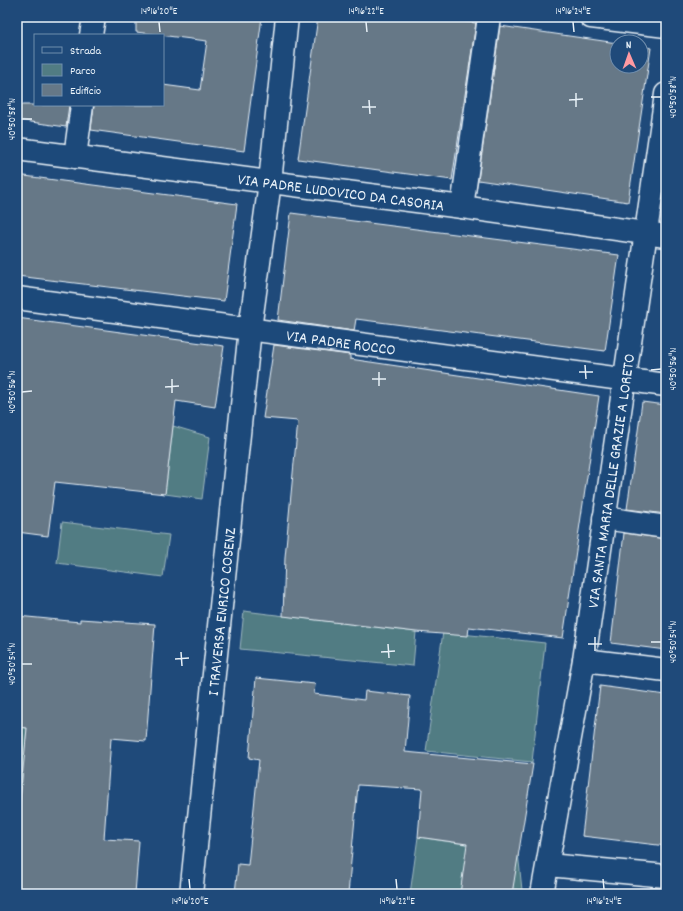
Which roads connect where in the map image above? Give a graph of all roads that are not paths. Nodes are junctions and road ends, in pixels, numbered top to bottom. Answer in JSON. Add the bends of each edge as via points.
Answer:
{"nodes":[{"id":1,"x":94,"y":17,"type":"edge"},
{"id":2,"x":287,"y":17,"type":"edge"},
{"id":3,"x":489,"y":17,"type":"edge"},
{"id":4,"x":591,"y":17,"type":"edge"},
{"id":5,"x":666,"y":26,"type":"edge"},
{"id":6,"x":91,"y":34,"type":"edge"},
{"id":7,"x":666,"y":94,"type":"edge"},
{"id":8,"x":82,"y":106,"type":"edge"},
{"id":9,"x":17,"y":149,"type":"edge"},
{"id":10,"x":75,"y":157,"type":"junction"},
{"id":11,"x":270,"y":182,"type":"junction"},
{"id":12,"x":462,"y":207,"type":"junction"},
{"id":13,"x":656,"y":235,"type":"edge"},
{"id":14,"x":17,"y":298,"type":"edge"},
{"id":15,"x":250,"y":329,"type":"junction"},
{"id":16,"x":625,"y":379,"type":"junction"},
{"id":17,"x":666,"y":385,"type":"edge"},
{"id":18,"x":604,"y":518,"type":"junction"},
{"id":19,"x":666,"y":527,"type":"edge"},
{"id":20,"x":584,"y":660,"type":"junction"},
{"id":21,"x":666,"y":670,"type":"edge"},
{"id":22,"x":548,"y":865,"type":"junction"},
{"id":23,"x":666,"y":876,"type":"edge"},
{"id":24,"x":191,"y":894,"type":"edge"},
{"id":25,"x":542,"y":894,"type":"edge"}],
"edges":[{"from":1,"to":6,"type":"street"},
{"from":2,"to":11,"type":"street","name":"I TRAVERSA ENRICO COSENZ"},
{"from":3,"to":12,"type":"street"},
{"from":4,"to":5,"type":"street"},
{"from":7,"to":13,"type":"street","name":"VIA SANTA MARIA DELLE GRAZIE A LORETO"},
{"from":8,"to":10,"type":"street"},
{"from":9,"to":10,"type":"street","name":"VIA PADRE LUDOVICO DA CASORIA"},
{"from":10,"to":11,"type":"street","name":"VIA PADRE LUDOVICO DA CASORIA"},
{"from":11,"to":12,"type":"street","name":"VIA PADRE LUDOVICO DA CASORIA"},
{"from":11,"to":15,"type":"street","name":"I TRAVERSA ENRICO COSENZ"},
{"from":12,"to":13,"type":"street","name":"VIA PADRE LUDOVICO DA CASORIA"},
{"from":13,"to":16,"type":"street","name":"VIA SANTA MARIA DELLE GRAZIE A LORETO"},
{"from":14,"to":15,"type":"street","name":"VIA PADRE ROCCO"},
{"from":15,"to":16,"type":"street","name":"VIA PADRE ROCCO"},
{"from":15,"to":24,"type":"street","name":"I TRAVERSA ENRICO COSENZ"},
{"from":16,"to":17,"type":"street","name":"VIA PADRE ROCCO"},
{"from":16,"to":18,"type":"street","name":"VIA SANTA MARIA DELLE GRAZIE A LORETO"},
{"from":18,"to":19,"type":"street"},
{"from":18,"to":20,"type":"street","name":"VIA SANTA MARIA DELLE GRAZIE A LORETO"},
{"from":20,"to":21,"type":"street"},
{"from":20,"to":22,"type":"street","name":"VIA SANTA MARIA DELLE GRAZIE A LORETO"},
{"from":22,"to":23,"type":"street"},
{"from":22,"to":25,"type":"street","name":"VIA SANTA MARIA DELLE GRAZIE A LORETO"}]}
